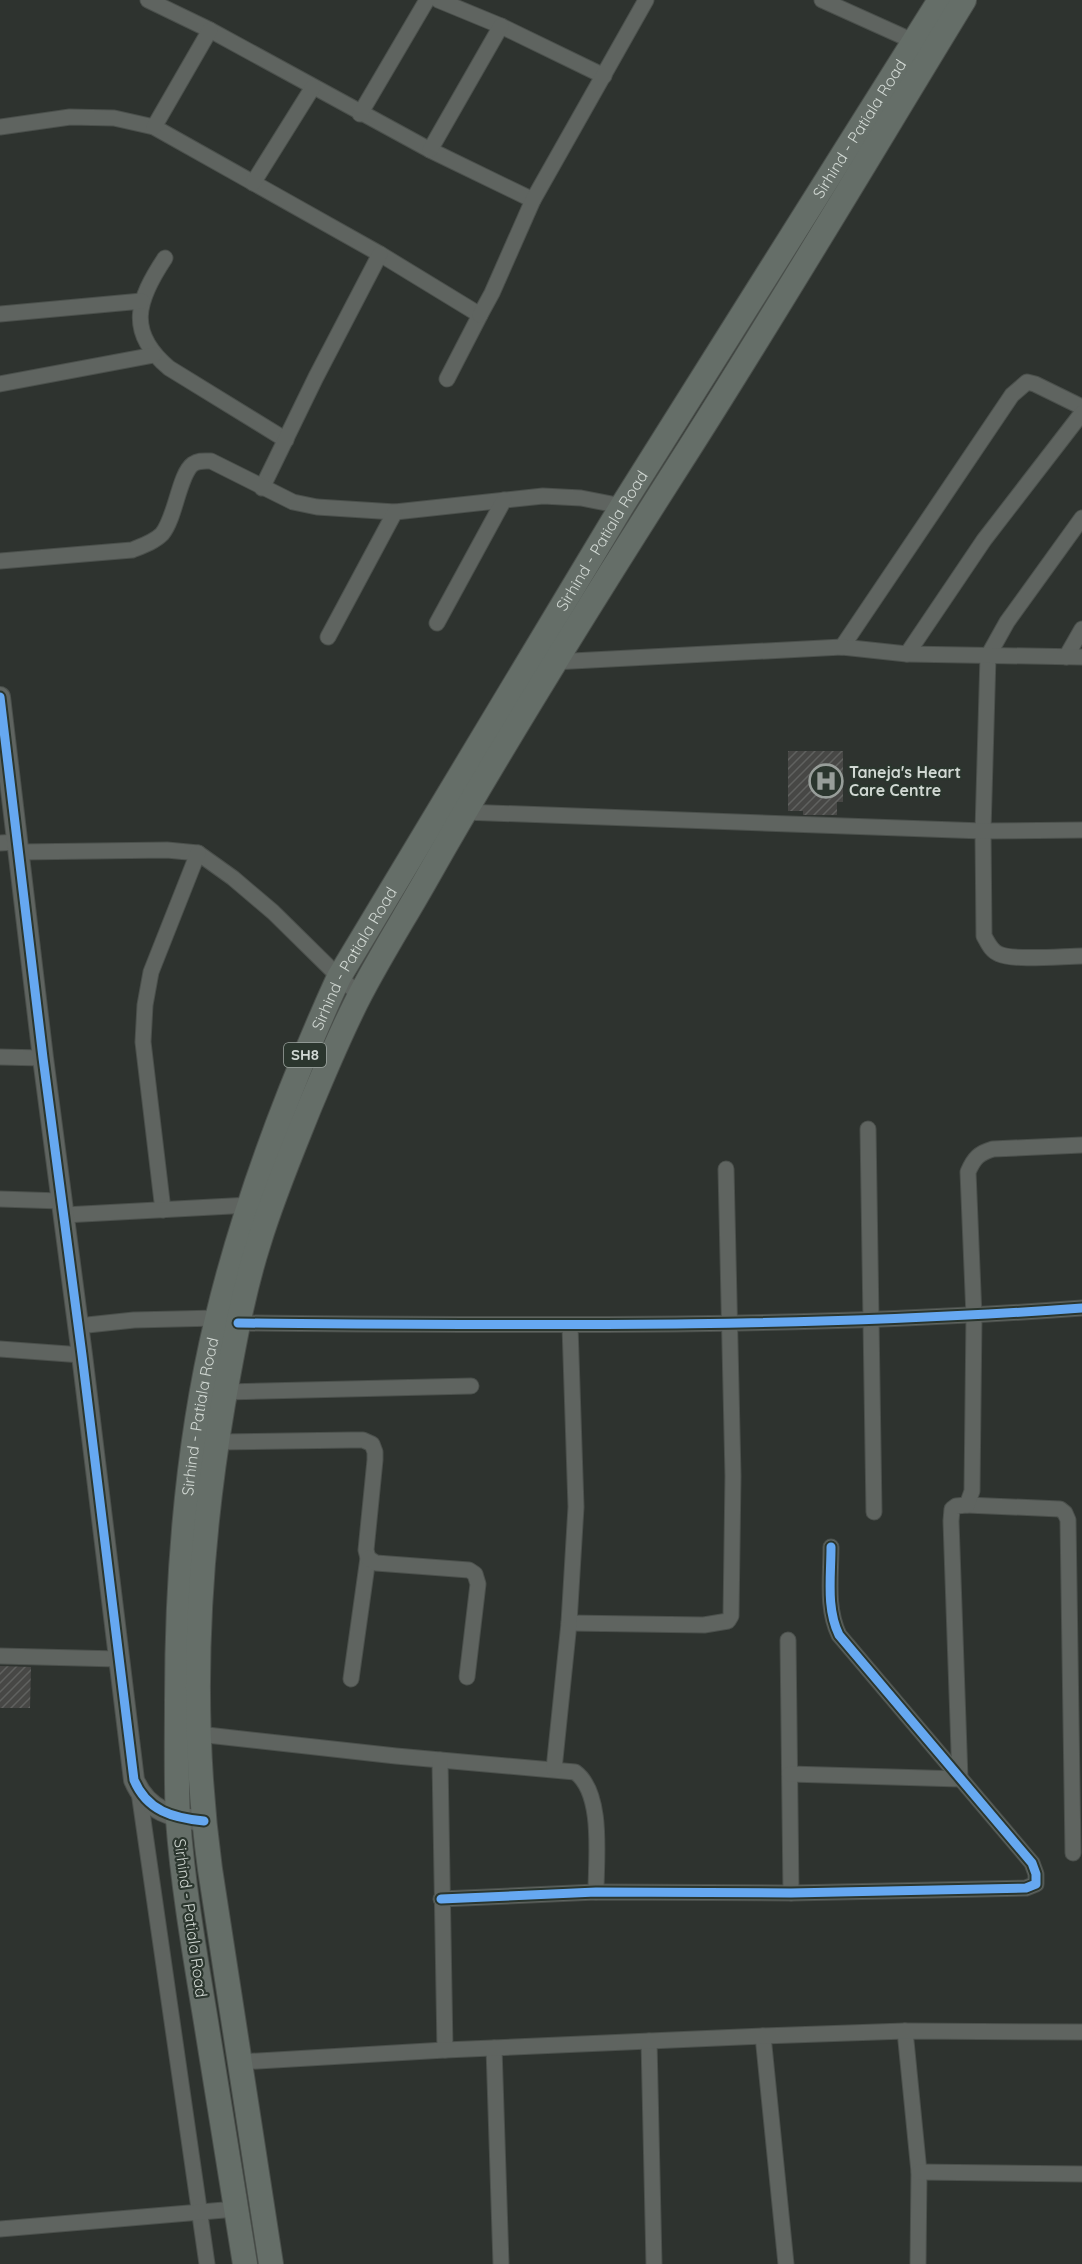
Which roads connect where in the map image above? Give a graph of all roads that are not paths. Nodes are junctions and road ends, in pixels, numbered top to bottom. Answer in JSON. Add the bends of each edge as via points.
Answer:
{"nodes":[{"id":1,"x":427,"y":0,"type":"edge"},
{"id":2,"x":438,"y":0,"type":"edge"},
{"id":3,"x":646,"y":0,"type":"edge"},
{"id":4,"x":822,"y":0,"type":"edge"},
{"id":5,"x":940,"y":0,"type":"edge"},
{"id":6,"x":964,"y":0,"type":"edge"},
{"id":7,"x":151,"y":1,"type":"edge"},
{"id":8,"x":501,"y":26,"type":"junction"},
{"id":9,"x":210,"y":30,"type":"junction"},
{"id":10,"x":913,"y":41,"type":"junction"},
{"id":11,"x":604,"y":76,"type":"junction"},
{"id":12,"x":313,"y":87,"type":"junction"},
{"id":13,"x":360,"y":114,"type":"junction"},
{"id":14,"x":0,"y":127,"type":"edge"},
{"id":15,"x":154,"y":127,"type":"junction"},
{"id":16,"x":430,"y":150,"type":"junction"},
{"id":17,"x":253,"y":183,"type":"junction"},
{"id":18,"x":534,"y":200,"type":"junction"},
{"id":19,"x":380,"y":254,"type":"junction"},
{"id":20,"x":165,"y":258,"type":"dead end"},
{"id":21,"x":142,"y":301,"type":"junction"},
{"id":22,"x":0,"y":314,"type":"edge"},
{"id":23,"x":480,"y":315,"type":"junction"},
{"id":24,"x":154,"y":355,"type":"junction"},
{"id":25,"x":447,"y":379,"type":"dead end"},
{"id":26,"x":0,"y":384,"type":"edge"},
{"id":27,"x":1082,"y":407,"type":"edge"},
{"id":28,"x":1082,"y":413,"type":"edge"},
{"id":29,"x":286,"y":440,"type":"junction"},
{"id":30,"x":262,"y":488,"type":"junction"},
{"id":31,"x":504,"y":500,"type":"junction"},
{"id":32,"x":622,"y":506,"type":"junction"},
{"id":33,"x":395,"y":512,"type":"junction"},
{"id":34,"x":1082,"y":518,"type":"edge"},
{"id":35,"x":0,"y":561,"type":"edge"},
{"id":36,"x":437,"y":623,"type":"dead end"},
{"id":37,"x":1082,"y":628,"type":"edge"},
{"id":38,"x":328,"y":637,"type":"dead end"},
{"id":39,"x":842,"y":647,"type":"junction"},
{"id":40,"x":907,"y":654,"type":"junction"},
{"id":41,"x":988,"y":656,"type":"junction"},
{"id":42,"x":1074,"y":657,"type":"edge"},
{"id":43,"x":553,"y":662,"type":"junction"},
{"id":44,"x":0,"y":697,"type":"edge"},
{"id":45,"x":1,"y":717,"type":"edge"},
{"id":46,"x":464,"y":812,"type":"junction"},
{"id":47,"x":1082,"y":830,"type":"edge"},
{"id":48,"x":983,"y":831,"type":"junction"},
{"id":49,"x":13,"y":846,"type":"edge"},
{"id":50,"x":198,"y":853,"type":"junction"},
{"id":51,"x":1082,"y":956,"type":"edge"},
{"id":52,"x":339,"y":977,"type":"junction"},
{"id":53,"x":360,"y":995,"type":"junction"},
{"id":54,"x":0,"y":1057,"type":"edge"},
{"id":55,"x":43,"y":1058,"type":"junction"},
{"id":56,"x":868,"y":1129,"type":"dead end"},
{"id":57,"x":1082,"y":1145,"type":"edge"},
{"id":58,"x":726,"y":1169,"type":"dead end"},
{"id":59,"x":0,"y":1199,"type":"edge"},
{"id":60,"x":250,"y":1205,"type":"junction"},
{"id":61,"x":62,"y":1208,"type":"junction"},
{"id":62,"x":163,"y":1210,"type":"junction"},
{"id":63,"x":1082,"y":1308,"type":"edge"},
{"id":64,"x":974,"y":1316,"type":"junction"},
{"id":65,"x":869,"y":1319,"type":"junction"},
{"id":66,"x":227,"y":1320,"type":"junction"},
{"id":67,"x":731,"y":1322,"type":"junction"},
{"id":68,"x":78,"y":1326,"type":"junction"},
{"id":69,"x":570,"y":1326,"type":"junction"},
{"id":70,"x":0,"y":1349,"type":"edge"},
{"id":71,"x":82,"y":1355,"type":"junction"},
{"id":72,"x":471,"y":1386,"type":"dead end"},
{"id":73,"x":225,"y":1392,"type":"junction"},
{"id":74,"x":217,"y":1442,"type":"junction"},
{"id":75,"x":967,"y":1504,"type":"junction"},
{"id":76,"x":874,"y":1512,"type":"dead end"},
{"id":77,"x":831,"y":1548,"type":"dead end"},
{"id":78,"x":368,"y":1558,"type":"junction"},
{"id":79,"x":569,"y":1623,"type":"junction"},
{"id":80,"x":788,"y":1640,"type":"dead end"},
{"id":81,"x":0,"y":1656,"type":"edge"},
{"id":82,"x":118,"y":1659,"type":"junction"},
{"id":83,"x":467,"y":1677,"type":"dead end"},
{"id":84,"x":351,"y":1679,"type":"dead end"},
{"id":85,"x":198,"y":1734,"type":"junction"},
{"id":86,"x":440,"y":1760,"type":"junction"},
{"id":87,"x":554,"y":1769,"type":"junction"},
{"id":88,"x":790,"y":1774,"type":"junction"},
{"id":89,"x":960,"y":1779,"type":"junction"},
{"id":90,"x":139,"y":1792,"type":"junction"},
{"id":91,"x":178,"y":1818,"type":"junction"},
{"id":92,"x":204,"y":1821,"type":"junction"},
{"id":93,"x":1073,"y":1853,"type":"dead end"},
{"id":94,"x":596,"y":1892,"type":"junction"},
{"id":95,"x":791,"y":1893,"type":"junction"},
{"id":96,"x":441,"y":1899,"type":"junction"},
{"id":97,"x":905,"y":2031,"type":"junction"},
{"id":98,"x":1082,"y":2032,"type":"edge"},
{"id":99,"x":763,"y":2036,"type":"junction"},
{"id":100,"x":648,"y":2041,"type":"junction"},
{"id":101,"x":494,"y":2048,"type":"junction"},
{"id":102,"x":445,"y":2050,"type":"junction"},
{"id":103,"x":240,"y":2062,"type":"junction"},
{"id":104,"x":919,"y":2172,"type":"junction"},
{"id":105,"x":1082,"y":2175,"type":"edge"},
{"id":106,"x":236,"y":2209,"type":"junction"},
{"id":107,"x":200,"y":2211,"type":"junction"},
{"id":108,"x":0,"y":2229,"type":"edge"},
{"id":109,"x":207,"y":2264,"type":"edge"},
{"id":110,"x":245,"y":2264,"type":"edge"},
{"id":111,"x":271,"y":2264,"type":"edge"},
{"id":112,"x":501,"y":2264,"type":"edge"},
{"id":113,"x":654,"y":2264,"type":"edge"},
{"id":114,"x":786,"y":2264,"type":"edge"},
{"id":115,"x":918,"y":2264,"type":"edge"}],
"edges":[{"from":1,"to":13,"type":"street"},
{"from":2,"to":8,"type":"street"},
{"from":3,"to":11,"type":"street"},
{"from":4,"to":10,"type":"street"},
{"from":5,"to":10,"type":"main road","name":"Sirhind - Patiala Road","number":"SH8"},
{"from":6,"to":43,"type":"main road","via":[[686,454]]},
{"from":7,"to":9,"type":"street"},
{"from":8,"to":11,"type":"street"},
{"from":8,"to":16,"type":"street"},
{"from":9,"to":12,"type":"street"},
{"from":9,"to":15,"type":"street"},
{"from":10,"to":32,"type":"main road","name":"Sirhind - Patiala Road","number":"SH8"},
{"from":11,"to":18,"type":"street"},
{"from":12,"to":13,"type":"street"},
{"from":12,"to":17,"type":"street"},
{"from":13,"to":16,"type":"street"},
{"from":14,"to":15,"type":"street","via":[[92,117]]},
{"from":15,"to":17,"type":"street"},
{"from":16,"to":18,"type":"street"},
{"from":17,"to":19,"type":"street"},
{"from":18,"to":23,"type":"street"},
{"from":19,"to":23,"type":"street"},
{"from":19,"to":29,"type":"street"},
{"from":20,"to":21,"type":"street"},
{"from":21,"to":22,"type":"street"},
{"from":21,"to":24,"type":"street","via":[[143,337]]},
{"from":23,"to":25,"type":"street"},
{"from":24,"to":26,"type":"street"},
{"from":24,"to":29,"type":"street"},
{"from":27,"to":39,"type":"street","via":[[1027,382],[1011,395]]},
{"from":28,"to":40,"type":"street","via":[[984,540]]},
{"from":29,"to":30,"type":"street"},
{"from":30,"to":33,"type":"street","via":[[293,502],[317,507]]},
{"from":30,"to":35,"type":"street","via":[[211,461],[200,460],[186,473],[166,527],[148,544],[132,549]]},
{"from":31,"to":32,"type":"street","via":[[543,496]]},
{"from":31,"to":33,"type":"street"},
{"from":31,"to":36,"type":"street"},
{"from":32,"to":52,"type":"main road","name":"Sirhind - Patiala Road","number":"SH8"},
{"from":33,"to":38,"type":"street"},
{"from":34,"to":41,"type":"street","via":[[1007,622]]},
{"from":37,"to":42,"type":"street"},
{"from":39,"to":40,"type":"street"},
{"from":39,"to":43,"type":"street"},
{"from":40,"to":41,"type":"street"},
{"from":41,"to":42,"type":"street"},
{"from":41,"to":48,"type":"street"},
{"from":43,"to":46,"type":"main road"},
{"from":44,"to":45,"type":"street"},
{"from":45,"to":49,"type":"street"},
{"from":46,"to":48,"type":"street"},
{"from":46,"to":53,"type":"main road"},
{"from":47,"to":48,"type":"street"},
{"from":48,"to":51,"type":"street","via":[[984,936],[989,946],[999,954],[1013,957]]},
{"from":49,"to":50,"type":"street"},
{"from":49,"to":55,"type":"street"},
{"from":50,"to":52,"type":"street","via":[[273,912]]},
{"from":50,"to":62,"type":"street","via":[[151,972],[145,1005],[143,1042]]},
{"from":52,"to":53,"type":"street"},
{"from":52,"to":60,"type":"main road","name":"Sirhind - Patiala Road","number":"SH8","via":[[314,1031]]},
{"from":53,"to":66,"type":"main road","via":[[287,1162]]},
{"from":54,"to":55,"type":"street"},
{"from":55,"to":61,"type":"street"},
{"from":56,"to":65,"type":"street"},
{"from":57,"to":64,"type":"street","via":[[993,1149],[973,1160],[968,1172]]},
{"from":58,"to":67,"type":"street"},
{"from":59,"to":61,"type":"street"},
{"from":60,"to":62,"type":"street"},
{"from":60,"to":66,"type":"main road","name":"Sirhind - Patiala Road","number":"SH8"},
{"from":61,"to":62,"type":"street"},
{"from":61,"to":68,"type":"street"},
{"from":63,"to":64,"type":"street"},
{"from":64,"to":65,"type":"street"},
{"from":64,"to":75,"type":"street","via":[[972,1491]]},
{"from":65,"to":67,"type":"street"},
{"from":65,"to":76,"type":"street"},
{"from":66,"to":68,"type":"street","via":[[134,1320]]},
{"from":66,"to":69,"type":"street"},
{"from":66,"to":73,"type":"main road"},
{"from":66,"to":91,"type":"main road","name":"Sirhind - Patiala Road","number":"SH8","via":[[204,1382],[191,1462],[178,1595]]},
{"from":67,"to":69,"type":"street"},
{"from":67,"to":79,"type":"street","via":[[731,1616],[728,1621],[704,1625]]},
{"from":68,"to":71,"type":"street"},
{"from":69,"to":79,"type":"street","via":[[576,1507]]},
{"from":70,"to":71,"type":"street"},
{"from":71,"to":82,"type":"street"},
{"from":72,"to":73,"type":"street"},
{"from":73,"to":74,"type":"main road"},
{"from":74,"to":78,"type":"street","via":[[363,1440],[372,1444],[375,1452]]},
{"from":74,"to":85,"type":"main road","via":[[203,1552]]},
{"from":75,"to":89,"type":"street","via":[[952,1509],[951,1521]]},
{"from":75,"to":93,"type":"street","via":[[1060,1509],[1068,1520]]},
{"from":77,"to":89,"type":"street","via":[[832,1620],[839,1635]]},
{"from":78,"to":83,"type":"street","via":[[376,1563],[469,1570],[475,1574],[478,1584]]},
{"from":78,"to":84,"type":"street"},
{"from":79,"to":87,"type":"street"},
{"from":80,"to":88,"type":"street"},
{"from":81,"to":82,"type":"street"},
{"from":82,"to":90,"type":"street","via":[[134,1780]]},
{"from":85,"to":86,"type":"street"},
{"from":85,"to":92,"type":"main road"},
{"from":86,"to":87,"type":"street"},
{"from":86,"to":96,"type":"street"},
{"from":87,"to":94,"type":"street","via":[[575,1772],[584,1778],[589,1789],[596,1825]]},
{"from":88,"to":89,"type":"street"},
{"from":88,"to":95,"type":"street"},
{"from":89,"to":95,"type":"street","via":[[1032,1863],[1036,1874],[1032,1887]]},
{"from":90,"to":91,"type":"street","via":[[153,1806]]},
{"from":90,"to":107,"type":"street"},
{"from":91,"to":92,"type":"street"},
{"from":91,"to":106,"type":"main road","name":"Sirhind - Patiala Road","number":"SH8","via":[[184,1884]]},
{"from":92,"to":103,"type":"main road"},
{"from":94,"to":95,"type":"street"},
{"from":94,"to":96,"type":"street"},
{"from":96,"to":102,"type":"street"},
{"from":97,"to":98,"type":"street"},
{"from":97,"to":99,"type":"street"},
{"from":97,"to":104,"type":"street"},
{"from":99,"to":100,"type":"street"},
{"from":99,"to":114,"type":"street"},
{"from":100,"to":101,"type":"street"},
{"from":100,"to":113,"type":"street"},
{"from":101,"to":102,"type":"street"},
{"from":101,"to":112,"type":"street"},
{"from":102,"to":103,"type":"street"},
{"from":103,"to":111,"type":"main road"},
{"from":104,"to":105,"type":"street"},
{"from":104,"to":115,"type":"street"},
{"from":106,"to":107,"type":"street"},
{"from":106,"to":110,"type":"main road","name":"Sirhind - Patiala Road","number":"SH8"},
{"from":107,"to":108,"type":"street"},
{"from":107,"to":109,"type":"street"}]}
